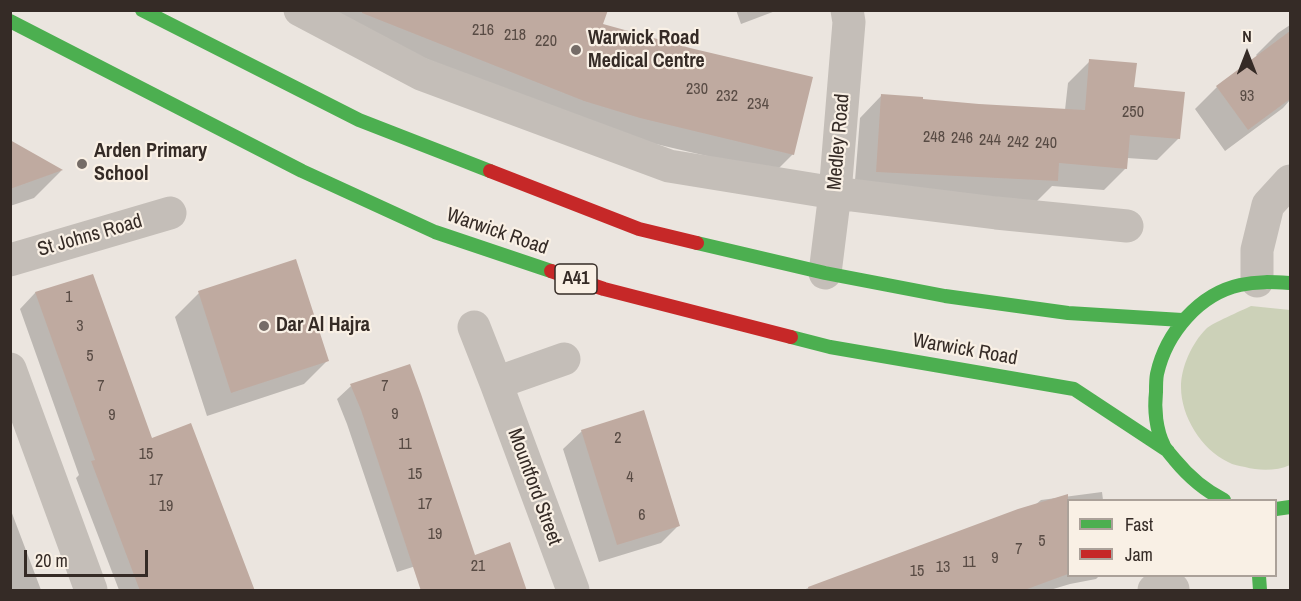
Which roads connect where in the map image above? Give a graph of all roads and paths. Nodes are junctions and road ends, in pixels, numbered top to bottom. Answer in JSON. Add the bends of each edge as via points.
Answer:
{"nodes":[{"id":1,"x":142,"y":10,"type":"edge"},
{"id":2,"x":300,"y":10,"type":"edge"},
{"id":3,"x":847,"y":10,"type":"edge"},
{"id":4,"x":10,"y":21,"type":"edge"},
{"id":5,"x":1290,"y":181,"type":"edge"},
{"id":6,"x":836,"y":193,"type":"junction"},
{"id":7,"x":170,"y":213,"type":"dead end"},
{"id":8,"x":1127,"y":226,"type":"dead end"},
{"id":9,"x":10,"y":260,"type":"edge"},
{"id":10,"x":825,"y":273,"type":"junction"},
{"id":11,"x":1257,"y":281,"type":"junction"},
{"id":12,"x":1290,"y":283,"type":"edge"},
{"id":13,"x":1182,"y":321,"type":"junction"},
{"id":14,"x":474,"y":327,"type":"dead end"},
{"id":15,"x":564,"y":359,"type":"dead end"},
{"id":16,"x":10,"y":369,"type":"edge"},
{"id":17,"x":496,"y":383,"type":"junction"},
{"id":18,"x":1168,"y":451,"type":"junction"},
{"id":19,"x":1220,"y":499,"type":"edge"},
{"id":20,"x":91,"y":591,"type":"edge"},
{"id":21,"x":573,"y":591,"type":"edge"}],
"edges":[{"from":1,"to":10,"type":"main road","via":[[359,120],[628,225]]},
{"from":2,"to":6,"type":"street","via":[[421,74],[669,166]]},
{"from":3,"to":6,"type":"street","name":"Medley Road"},
{"from":4,"to":18,"type":"main road","name":"Warwick Road","number":"A41","via":[[302,171],[435,232],[604,288],[830,347],[1074,389]]},
{"from":5,"to":11,"type":"street","via":[[1268,205],[1257,250]]},
{"from":6,"to":8,"type":"street"},
{"from":6,"to":10,"type":"street","name":"Medley Road"},
{"from":7,"to":9,"type":"street","name":"St Johns Road"},
{"from":10,"to":13,"type":"main road","via":[[945,296],[1068,313]]},
{"from":11,"to":12,"type":"main road"},
{"from":11,"to":13,"type":"main road","via":[[1232,286],[1205,300]]},
{"from":13,"to":18,"type":"main road","via":[[1162,352],[1154,385],[1155,415]]},
{"from":14,"to":17,"type":"street","name":"Mountford Street"},
{"from":15,"to":17,"type":"street"},
{"from":16,"to":20,"type":"street"},
{"from":17,"to":21,"type":"street","name":"Mountford Street"},
{"from":18,"to":19,"type":"main road","via":[[1191,480]]}]}
